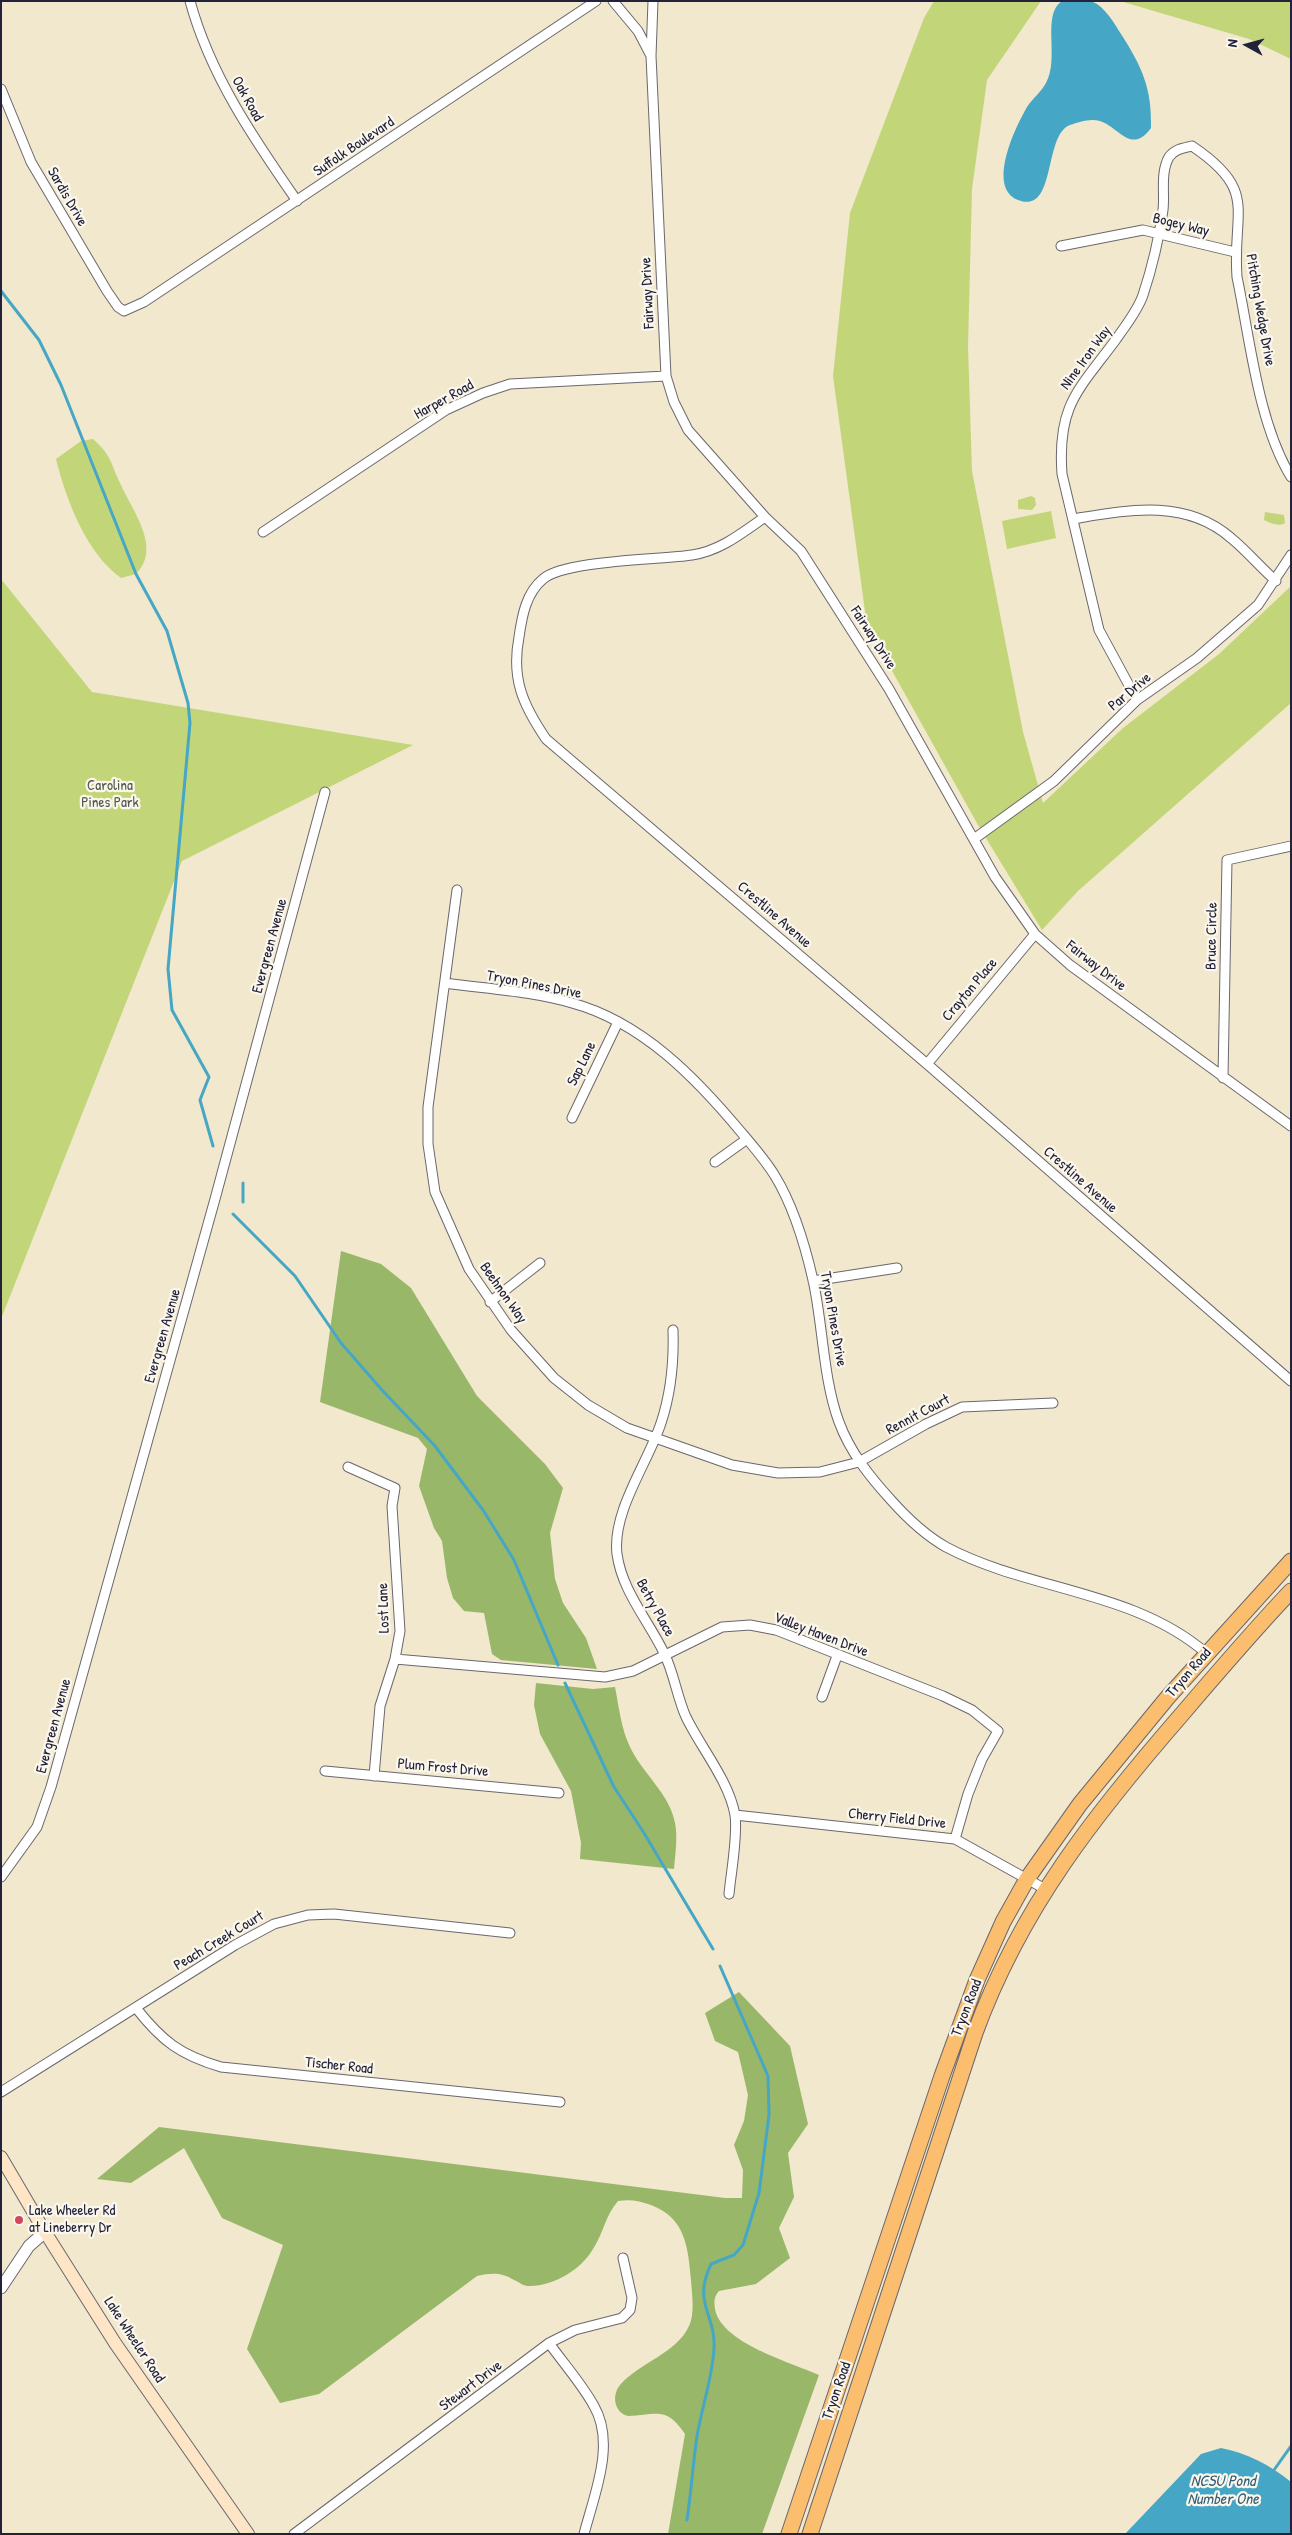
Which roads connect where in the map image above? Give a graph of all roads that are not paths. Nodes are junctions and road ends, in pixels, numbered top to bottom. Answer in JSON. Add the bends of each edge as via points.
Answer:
{"nodes":[{"id":1,"x":190,"y":1,"type":"edge"},
{"id":2,"x":596,"y":1,"type":"edge"},
{"id":3,"x":613,"y":1,"type":"edge"},
{"id":4,"x":653,"y":1,"type":"edge"},
{"id":5,"x":651,"y":56,"type":"junction"},
{"id":6,"x":1,"y":89,"type":"edge"},
{"id":7,"x":1178,"y":149,"type":"joint"},
{"id":8,"x":297,"y":201,"type":"junction"},
{"id":9,"x":1159,"y":233,"type":"junction"},
{"id":10,"x":1061,"y":246,"type":"dead end"},
{"id":11,"x":1235,"y":252,"type":"junction"},
{"id":12,"x":124,"y":311,"type":"joint"},
{"id":13,"x":666,"y":376,"type":"junction"},
{"id":14,"x":1291,"y":477,"type":"edge"},
{"id":15,"x":764,"y":517,"type":"junction"},
{"id":16,"x":1073,"y":519,"type":"junction"},
{"id":17,"x":263,"y":532,"type":"dead end"},
{"id":18,"x":1291,"y":555,"type":"edge"},
{"id":19,"x":1276,"y":580,"type":"junction"},
{"id":20,"x":1137,"y":700,"type":"junction"},
{"id":21,"x":325,"y":792,"type":"dead end"},
{"id":22,"x":974,"y":839,"type":"junction"},
{"id":23,"x":1291,"y":846,"type":"edge"},
{"id":24,"x":458,"y":890,"type":"dead end"},
{"id":25,"x":1035,"y":934,"type":"junction"},
{"id":26,"x":445,"y":983,"type":"junction"},
{"id":27,"x":618,"y":1022,"type":"junction"},
{"id":28,"x":927,"y":1064,"type":"junction"},
{"id":29,"x":1223,"y":1078,"type":"junction"},
{"id":30,"x":572,"y":1118,"type":"dead end"},
{"id":31,"x":1291,"y":1126,"type":"edge"},
{"id":32,"x":747,"y":1139,"type":"junction"},
{"id":33,"x":715,"y":1162,"type":"dead end"},
{"id":34,"x":540,"y":1262,"type":"dead end"},
{"id":35,"x":897,"y":1268,"type":"dead end"},
{"id":36,"x":813,"y":1281,"type":"junction"},
{"id":37,"x":490,"y":1302,"type":"junction"},
{"id":38,"x":673,"y":1330,"type":"dead end"},
{"id":39,"x":1291,"y":1381,"type":"edge"},
{"id":40,"x":1053,"y":1403,"type":"dead end"},
{"id":41,"x":654,"y":1439,"type":"junction"},
{"id":42,"x":859,"y":1462,"type":"junction"},
{"id":43,"x":348,"y":1467,"type":"dead end"},
{"id":44,"x":1291,"y":1561,"type":"edge"},
{"id":45,"x":1291,"y":1591,"type":"edge"},
{"id":46,"x":1206,"y":1653,"type":"junction"},
{"id":47,"x":665,"y":1654,"type":"junction"},
{"id":48,"x":837,"y":1656,"type":"junction"},
{"id":49,"x":395,"y":1659,"type":"junction"},
{"id":50,"x":822,"y":1696,"type":"dead end"},
{"id":51,"x":325,"y":1771,"type":"dead end"},
{"id":52,"x":374,"y":1776,"type":"junction"},
{"id":53,"x":559,"y":1793,"type":"dead end"},
{"id":54,"x":735,"y":1815,"type":"junction"},
{"id":55,"x":955,"y":1839,"type":"junction"},
{"id":56,"x":1,"y":1877,"type":"edge"},
{"id":57,"x":1027,"y":1879,"type":"junction"},
{"id":58,"x":1045,"y":1889,"type":"junction"},
{"id":59,"x":729,"y":1894,"type":"dead end"},
{"id":60,"x":510,"y":1933,"type":"dead end"},
{"id":61,"x":136,"y":2008,"type":"junction"},
{"id":62,"x":1,"y":2092,"type":"edge"},
{"id":63,"x":560,"y":2102,"type":"dead end"},
{"id":64,"x":1,"y":2157,"type":"edge"},
{"id":65,"x":45,"y":2232,"type":"junction"},
{"id":66,"x":623,"y":2258,"type":"dead end"},
{"id":67,"x":1,"y":2288,"type":"edge"},
{"id":68,"x":549,"y":2343,"type":"junction"},
{"id":69,"x":248,"y":2534,"type":"edge"},
{"id":70,"x":294,"y":2534,"type":"edge"},
{"id":71,"x":584,"y":2534,"type":"edge"},
{"id":72,"x":789,"y":2534,"type":"edge"},
{"id":73,"x":810,"y":2534,"type":"edge"}],
"edges":[{"from":1,"to":8,"type":"street","name":"Oak Road","via":[[218,74],[254,138]]},
{"from":2,"to":8,"type":"street","name":"Suffolk Boulevard"},
{"from":3,"to":5,"type":"street","name":"Fairway Drive","via":[[638,31]]},
{"from":4,"to":5,"type":"street","name":"Fairway Drive"},
{"from":5,"to":13,"type":"street","name":"Fairway Drive"},
{"from":6,"to":12,"type":"street","name":"Sardis Drive","via":[[42,184],[107,291]]},
{"from":7,"to":9,"type":"street","name":"Nine Iron Way","via":[[1164,168],[1164,207]]},
{"from":7,"to":11,"type":"street","name":"Pitching Wedge Drive","via":[[1192,146],[1225,172],[1235,186],[1239,208]]},
{"from":8,"to":12,"type":"street","name":"Suffolk Boulevard","via":[[144,302]]},
{"from":9,"to":10,"type":"street","name":"Bogey Way","via":[[1143,230]]},
{"from":9,"to":11,"type":"street","name":"Bogey Way"},
{"from":9,"to":16,"type":"street","name":"Nine Iron Way","via":[[1142,298],[1125,328],[1080,386],[1068,407],[1060,447],[1062,474]]},
{"from":11,"to":14,"type":"street","name":"Pitching Wedge Drive","via":[[1237,277],[1268,429]]},
{"from":13,"to":15,"type":"street","name":"Fairway Drive","via":[[688,430]]},
{"from":13,"to":17,"type":"street","name":"Harper Road","via":[[510,384],[483,393],[446,410]]},
{"from":15,"to":22,"type":"street","name":"Fairway Drive","via":[[801,551],[889,689]]},
{"from":15,"to":28,"type":"street","name":"Crestline Avenue","via":[[723,544],[692,555],[566,569],[544,578],[532,592],[520,628],[516,672],[522,698],[546,739]]},
{"from":16,"to":19,"type":"street","via":[[1124,510],[1162,509],[1184,513],[1230,537]]},
{"from":16,"to":20,"type":"street","name":"Nine Iron Way","via":[[1099,630]]},
{"from":18,"to":19,"type":"street","name":"Par Drive"},
{"from":19,"to":20,"type":"street","name":"Par Drive","via":[[1258,605],[1204,652]]},
{"from":20,"to":22,"type":"street","name":"Par Drive","via":[[1054,781]]},
{"from":21,"to":56,"type":"street","name":"Evergreen Avenue","via":[[218,1190],[51,1787],[37,1827]]},
{"from":22,"to":25,"type":"street","name":"Fairway Drive","via":[[995,877]]},
{"from":23,"to":29,"type":"street","name":"Bruce Circle","via":[[1227,860]]},
{"from":24,"to":26,"type":"street","name":"Beehnon Way"},
{"from":25,"to":28,"type":"street","name":"Crayton Place"},
{"from":25,"to":29,"type":"street","name":"Fairway Drive","via":[[1070,965]]},
{"from":26,"to":27,"type":"street","name":"Tryon Pines Drive","via":[[572,1003]]},
{"from":26,"to":37,"type":"street","name":"Beehnon Way","via":[[428,1107],[428,1144],[435,1192],[447,1224]]},
{"from":27,"to":30,"type":"street","name":"Sap Lane"},
{"from":27,"to":32,"type":"street","name":"Tryon Pines Drive","via":[[683,1067]]},
{"from":28,"to":39,"type":"street","name":"Crestline Avenue"},
{"from":29,"to":31,"type":"street","name":"Fairway Drive"},
{"from":32,"to":33,"type":"street"},
{"from":32,"to":36,"type":"street","name":"Tryon Pines Drive","via":[[775,1175],[800,1231]]},
{"from":34,"to":37,"type":"street"},
{"from":35,"to":36,"type":"street"},
{"from":36,"to":42,"type":"street","name":"Tryon Pines Drive","via":[[839,1422]]},
{"from":37,"to":41,"type":"street","name":"Beehnon Way","via":[[554,1378],[588,1405],[627,1428]]},
{"from":38,"to":41,"type":"street","name":"Betry Place","via":[[674,1355],[669,1393]]},
{"from":40,"to":42,"type":"street","name":"Rennit Court","via":[[962,1407]]},
{"from":41,"to":42,"type":"street","name":"Beehnon Way","via":[[732,1465],[778,1474],[820,1472]]},
{"from":41,"to":47,"type":"street","name":"Betry Place","via":[[618,1530],[617,1553],[620,1571],[631,1596]]},
{"from":42,"to":46,"type":"street","name":"Tryon Pines Drive","via":[[915,1525],[944,1545],[1003,1570],[1138,1612],[1174,1630]]},
{"from":43,"to":49,"type":"street","name":"Lost Lane","via":[[395,1488],[392,1506],[400,1631]]},
{"from":44,"to":46,"type":"main road","name":"Tryon Road"},
{"from":45,"to":58,"type":"main road","name":"Tryon Road","via":[[1225,1662],[1132,1773]]},
{"from":46,"to":57,"type":"main road","name":"Tryon Road","via":[[1080,1804]]},
{"from":47,"to":48,"type":"street","name":"Valley Haven Drive","via":[[722,1627],[750,1625],[776,1630]]},
{"from":47,"to":49,"type":"street","name":"Valley Haven Drive","via":[[625,1674],[605,1677]]},
{"from":47,"to":54,"type":"street","name":"Betry Place","via":[[686,1716],[714,1765]]},
{"from":48,"to":50,"type":"street"},
{"from":48,"to":55,"type":"street","name":"Valley Haven Drive","via":[[943,1696],[972,1710],[998,1731],[968,1794]]},
{"from":49,"to":52,"type":"street","name":"Lost Lane","via":[[380,1706]]},
{"from":51,"to":52,"type":"street","name":"Plum Frost Drive"},
{"from":52,"to":53,"type":"street","name":"Plum Frost Drive"},
{"from":54,"to":55,"type":"street","name":"Cherry Field Drive"},
{"from":54,"to":59,"type":"street","name":"Betry Place"},
{"from":55,"to":57,"type":"street","name":"Cherry Field Drive"},
{"from":57,"to":58,"type":"street","name":"Cherry Field Drive"},
{"from":57,"to":72,"type":"main road","name":"Tryon Road","via":[[990,1949],[957,2034]]},
{"from":58,"to":73,"type":"main road","name":"Tryon Road","via":[[984,2008]]},
{"from":60,"to":61,"type":"street","name":"Peach Creek Court","via":[[388,1919],[308,1915],[274,1924],[235,1945]]},
{"from":61,"to":62,"type":"street","name":"Peach Creek Court"},
{"from":61,"to":63,"type":"street","name":"Tischer Road","via":[[156,2033],[173,2046],[192,2058],[221,2067]]},
{"from":64,"to":65,"type":"main road","name":"Lake Wheeler Road"},
{"from":65,"to":67,"type":"street","via":[[29,2246]]},
{"from":65,"to":69,"type":"main road","name":"Lake Wheeler Road","via":[[138,2378]]},
{"from":66,"to":68,"type":"street","name":"Stewart Drive","via":[[632,2298],[630,2310],[622,2318],[574,2330]]},
{"from":68,"to":70,"type":"street","name":"Stewart Drive"},
{"from":68,"to":71,"type":"street","via":[[595,2407],[602,2430],[604,2451]]}]}
